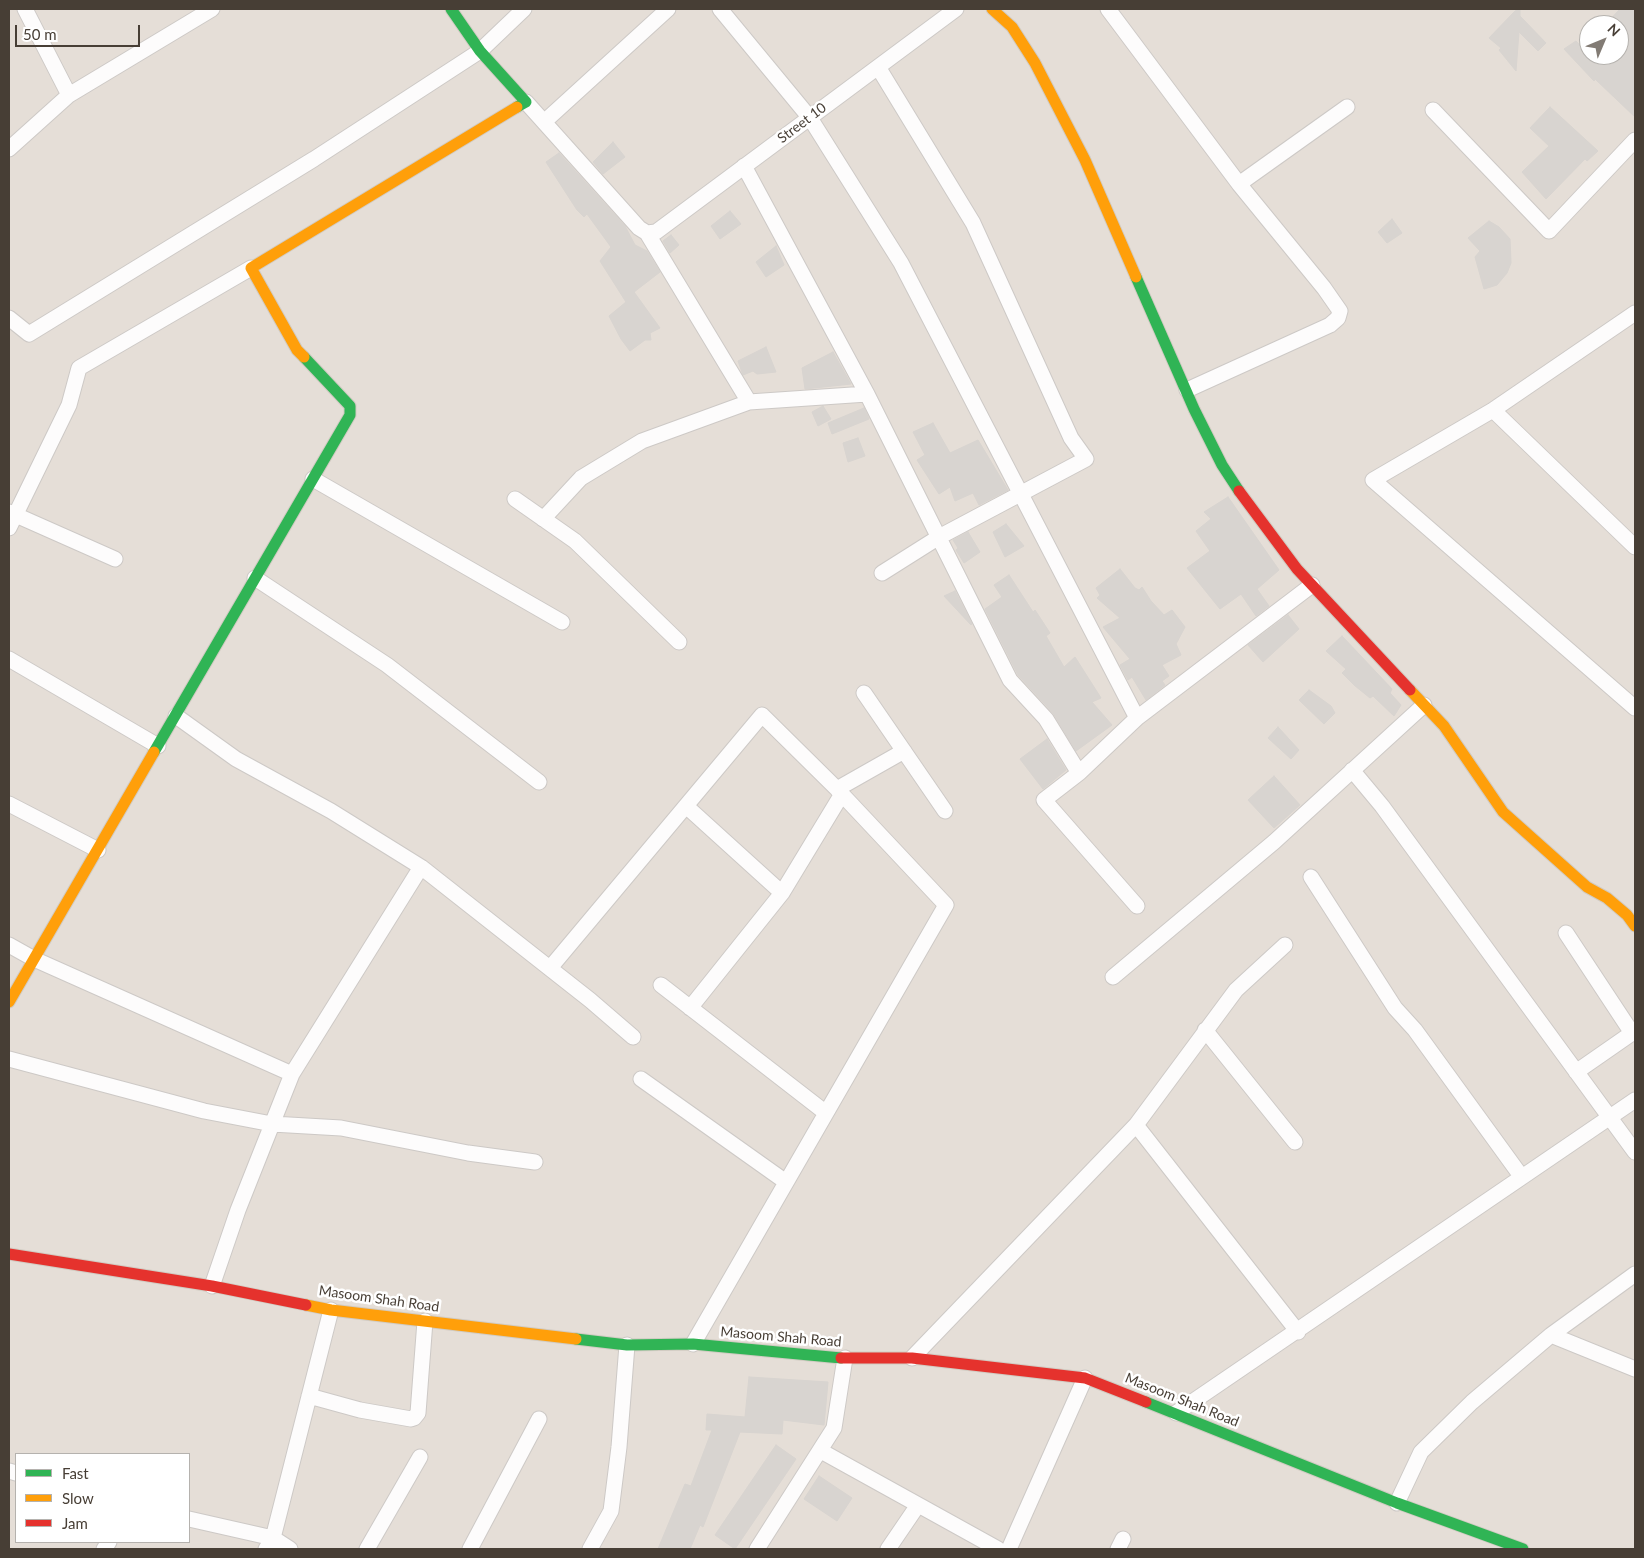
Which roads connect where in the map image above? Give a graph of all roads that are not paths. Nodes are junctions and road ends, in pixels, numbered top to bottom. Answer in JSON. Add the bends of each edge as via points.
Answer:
{"nodes":[{"id":1,"x":25,"y":9,"type":"edge"},
{"id":2,"x":212,"y":9,"type":"edge"},
{"id":3,"x":451,"y":9,"type":"edge"},
{"id":4,"x":524,"y":9,"type":"edge"},
{"id":5,"x":668,"y":9,"type":"edge"},
{"id":6,"x":720,"y":9,"type":"edge"},
{"id":7,"x":956,"y":9,"type":"edge"},
{"id":8,"x":992,"y":9,"type":"edge"},
{"id":9,"x":1108,"y":9,"type":"edge"},
{"id":10,"x":480,"y":51,"type":"junction"},
{"id":11,"x":878,"y":66,"type":"junction"},
{"id":12,"x":70,"y":95,"type":"junction"},
{"id":13,"x":526,"y":102,"type":"junction"},
{"id":14,"x":1347,"y":107,"type":"dead end"},
{"id":15,"x":1433,"y":110,"type":"dead end"},
{"id":16,"x":810,"y":118,"type":"junction"},
{"id":17,"x":544,"y":122,"type":"junction"},
{"id":18,"x":1635,"y":140,"type":"edge"},
{"id":19,"x":9,"y":149,"type":"edge"},
{"id":20,"x":744,"y":166,"type":"junction"},
{"id":21,"x":1239,"y":184,"type":"junction"},
{"id":22,"x":647,"y":233,"type":"junction"},
{"id":23,"x":251,"y":268,"type":"junction"},
{"id":24,"x":1635,"y":314,"type":"edge"},
{"id":25,"x":9,"y":318,"type":"edge"},
{"id":26,"x":1187,"y":390,"type":"junction"},
{"id":27,"x":867,"y":394,"type":"junction"},
{"id":28,"x":749,"y":402,"type":"junction"},
{"id":29,"x":1493,"y":410,"type":"junction"},
{"id":30,"x":313,"y":479,"type":"junction"},
{"id":31,"x":1021,"y":495,"type":"junction"},
{"id":32,"x":515,"y":499,"type":"dead end"},
{"id":33,"x":11,"y":519,"type":"edge"},
{"id":34,"x":543,"y":519,"type":"junction"},
{"id":35,"x":939,"y":537,"type":"junction"},
{"id":36,"x":1635,"y":547,"type":"edge"},
{"id":37,"x":115,"y":559,"type":"dead end"},
{"id":38,"x":882,"y":573,"type":"dead end"},
{"id":39,"x":255,"y":578,"type":"junction"},
{"id":40,"x":1312,"y":585,"type":"junction"},
{"id":41,"x":562,"y":622,"type":"dead end"},
{"id":42,"x":679,"y":642,"type":"dead end"},
{"id":43,"x":9,"y":659,"type":"edge"},
{"id":44,"x":864,"y":693,"type":"dead end"},
{"id":45,"x":1424,"y":705,"type":"junction"},
{"id":46,"x":1635,"y":708,"type":"edge"},
{"id":47,"x":176,"y":716,"type":"junction"},
{"id":48,"x":1137,"y":718,"type":"junction"},
{"id":49,"x":158,"y":746,"type":"junction"},
{"id":50,"x":904,"y":751,"type":"junction"},
{"id":51,"x":1352,"y":770,"type":"junction"},
{"id":52,"x":1078,"y":773,"type":"junction"},
{"id":53,"x":539,"y":782,"type":"dead end"},
{"id":54,"x":840,"y":792,"type":"junction"},
{"id":55,"x":9,"y":804,"type":"edge"},
{"id":56,"x":686,"y":806,"type":"junction"},
{"id":57,"x":944,"y":811,"type":"dead end"},
{"id":58,"x":98,"y":850,"type":"junction"},
{"id":59,"x":421,"y":867,"type":"junction"},
{"id":60,"x":1311,"y":877,"type":"dead end"},
{"id":61,"x":782,"y":893,"type":"junction"},
{"id":62,"x":1137,"y":906,"type":"dead end"},
{"id":63,"x":1635,"y":926,"type":"edge"},
{"id":64,"x":1566,"y":933,"type":"dead end"},
{"id":65,"x":1285,"y":944,"type":"dead end"},
{"id":66,"x":9,"y":945,"type":"edge"},
{"id":67,"x":34,"y":959,"type":"junction"},
{"id":68,"x":550,"y":968,"type":"junction"},
{"id":69,"x":1113,"y":977,"type":"dead end"},
{"id":70,"x":661,"y":985,"type":"dead end"},
{"id":71,"x":9,"y":1002,"type":"edge"},
{"id":72,"x":690,"y":1008,"type":"junction"},
{"id":73,"x":1205,"y":1030,"type":"junction"},
{"id":74,"x":1634,"y":1032,"type":"edge"},
{"id":75,"x":633,"y":1037,"type":"dead end"},
{"id":76,"x":9,"y":1058,"type":"edge"},
{"id":77,"x":1576,"y":1072,"type":"junction"},
{"id":78,"x":292,"y":1074,"type":"junction"},
{"id":79,"x":641,"y":1079,"type":"dead end"},
{"id":80,"x":1635,"y":1100,"type":"edge"},
{"id":81,"x":826,"y":1113,"type":"junction"},
{"id":82,"x":1609,"y":1116,"type":"junction"},
{"id":83,"x":272,"y":1124,"type":"junction"},
{"id":84,"x":1136,"y":1126,"type":"junction"},
{"id":85,"x":1295,"y":1142,"type":"dead end"},
{"id":86,"x":1635,"y":1152,"type":"edge"},
{"id":87,"x":535,"y":1162,"type":"dead end"},
{"id":88,"x":1521,"y":1176,"type":"junction"},
{"id":89,"x":786,"y":1182,"type":"junction"},
{"id":90,"x":9,"y":1254,"type":"edge"},
{"id":91,"x":1635,"y":1274,"type":"edge"},
{"id":92,"x":212,"y":1286,"type":"junction"},
{"id":93,"x":331,"y":1310,"type":"junction"},
{"id":94,"x":425,"y":1321,"type":"junction"},
{"id":95,"x":1298,"y":1332,"type":"junction"},
{"id":96,"x":1551,"y":1335,"type":"junction"},
{"id":97,"x":693,"y":1344,"type":"junction"},
{"id":98,"x":627,"y":1345,"type":"junction"},
{"id":99,"x":845,"y":1358,"type":"junction"},
{"id":100,"x":912,"y":1358,"type":"junction"},
{"id":101,"x":1635,"y":1370,"type":"edge"},
{"id":102,"x":1085,"y":1378,"type":"junction"},
{"id":103,"x":309,"y":1396,"type":"junction"},
{"id":104,"x":1176,"y":1413,"type":"junction"},
{"id":105,"x":539,"y":1419,"type":"dead end"},
{"id":106,"x":821,"y":1451,"type":"junction"},
{"id":107,"x":420,"y":1457,"type":"dead end"},
{"id":108,"x":1397,"y":1503,"type":"junction"},
{"id":109,"x":918,"y":1505,"type":"junction"},
{"id":110,"x":190,"y":1519,"type":"edge"},
{"id":111,"x":270,"y":1544,"type":"edge"},
{"id":112,"x":290,"y":1549,"type":"edge"},
{"id":113,"x":367,"y":1549,"type":"edge"},
{"id":114,"x":470,"y":1549,"type":"edge"},
{"id":115,"x":590,"y":1549,"type":"edge"},
{"id":116,"x":757,"y":1549,"type":"edge"},
{"id":117,"x":888,"y":1549,"type":"edge"},
{"id":118,"x":998,"y":1549,"type":"edge"},
{"id":119,"x":1009,"y":1549,"type":"edge"},
{"id":120,"x":1523,"y":1549,"type":"edge"}],
"edges":[{"from":1,"to":12,"type":"street"},
{"from":2,"to":12,"type":"street"},
{"from":3,"to":10,"type":"street"},
{"from":4,"to":10,"type":"street"},
{"from":5,"to":17,"type":"street"},
{"from":6,"to":16,"type":"street"},
{"from":7,"to":11,"type":"street","name":"Street 10"},
{"from":8,"to":26,"type":"street","via":[[1012,27],[1035,63],[1085,160]]},
{"from":9,"to":21,"type":"street"},
{"from":10,"to":13,"type":"street"},
{"from":10,"to":25,"type":"street","via":[[314,159],[29,334]]},
{"from":11,"to":16,"type":"street","name":"Street 10"},
{"from":11,"to":31,"type":"street","via":[[973,223],[1070,438],[1086,459]]},
{"from":12,"to":19,"type":"street"},
{"from":13,"to":17,"type":"street"},
{"from":13,"to":23,"type":"street"},
{"from":14,"to":21,"type":"street"},
{"from":15,"to":18,"type":"street","via":[[1548,232]]},
{"from":16,"to":20,"type":"street","name":"Street 10"},
{"from":16,"to":31,"type":"street","via":[[902,263]]},
{"from":17,"to":22,"type":"street"},
{"from":20,"to":22,"type":"street","name":"Street 10","via":[[656,232]]},
{"from":20,"to":27,"type":"street"},
{"from":21,"to":26,"type":"street","via":[[1340,311],[1330,325]]},
{"from":22,"to":28,"type":"street"},
{"from":23,"to":30,"type":"street","via":[[297,350],[350,406],[350,415]]},
{"from":23,"to":33,"type":"street","via":[[79,368],[68,405]]},
{"from":24,"to":29,"type":"street"},
{"from":26,"to":40,"type":"street","via":[[1222,465],[1255,515]]},
{"from":27,"to":28,"type":"street"},
{"from":27,"to":35,"type":"street"},
{"from":28,"to":34,"type":"street","via":[[642,441],[581,478]]},
{"from":29,"to":36,"type":"street"},
{"from":29,"to":46,"type":"street","via":[[1373,480]]},
{"from":30,"to":39,"type":"street"},
{"from":30,"to":41,"type":"street"},
{"from":31,"to":35,"type":"street"},
{"from":31,"to":48,"type":"street"},
{"from":32,"to":34,"type":"street"},
{"from":33,"to":37,"type":"street"},
{"from":34,"to":42,"type":"street","via":[[575,541]]},
{"from":35,"to":38,"type":"street"},
{"from":35,"to":52,"type":"street","via":[[1010,680],[1046,719]]},
{"from":39,"to":47,"type":"street"},
{"from":39,"to":53,"type":"street","via":[[386,665]]},
{"from":40,"to":45,"type":"street"},
{"from":40,"to":48,"type":"street"},
{"from":43,"to":49,"type":"street"},
{"from":44,"to":50,"type":"street"},
{"from":45,"to":51,"type":"street"},
{"from":45,"to":63,"type":"street","via":[[1444,726],[1503,812],[1587,887],[1627,915]]},
{"from":47,"to":49,"type":"street"},
{"from":47,"to":59,"type":"street","via":[[236,760],[332,811]]},
{"from":48,"to":52,"type":"street"},
{"from":49,"to":58,"type":"street"},
{"from":50,"to":54,"type":"street"},
{"from":50,"to":57,"type":"street"},
{"from":51,"to":69,"type":"street","via":[[1274,842]]},
{"from":51,"to":77,"type":"street","via":[[1388,814]]},
{"from":52,"to":62,"type":"street","via":[[1044,800]]},
{"from":54,"to":56,"type":"street","via":[[762,715]]},
{"from":54,"to":61,"type":"street"},
{"from":54,"to":81,"type":"street","via":[[946,905]]},
{"from":55,"to":58,"type":"street"},
{"from":56,"to":61,"type":"street"},
{"from":56,"to":68,"type":"street"},
{"from":58,"to":67,"type":"street"},
{"from":59,"to":68,"type":"street"},
{"from":59,"to":78,"type":"street"},
{"from":60,"to":88,"type":"street","via":[[1395,1008],[1415,1030]]},
{"from":61,"to":72,"type":"street"},
{"from":64,"to":74,"type":"street"},
{"from":65,"to":73,"type":"street","via":[[1236,990]]},
{"from":66,"to":67,"type":"street"},
{"from":67,"to":71,"type":"street"},
{"from":67,"to":78,"type":"street"},
{"from":68,"to":75,"type":"street"},
{"from":70,"to":72,"type":"street"},
{"from":72,"to":81,"type":"street"},
{"from":73,"to":84,"type":"street"},
{"from":73,"to":85,"type":"street"},
{"from":74,"to":77,"type":"street"},
{"from":76,"to":83,"type":"street","via":[[204,1110]]},
{"from":77,"to":82,"type":"street"},
{"from":78,"to":83,"type":"street"},
{"from":79,"to":89,"type":"street"},
{"from":80,"to":82,"type":"street"},
{"from":81,"to":89,"type":"street"},
{"from":82,"to":86,"type":"street"},
{"from":82,"to":88,"type":"street"},
{"from":83,"to":87,"type":"street","via":[[341,1128],[468,1153]]},
{"from":83,"to":92,"type":"street"},
{"from":84,"to":95,"type":"street"},
{"from":84,"to":100,"type":"street"},
{"from":88,"to":95,"type":"street"},
{"from":89,"to":97,"type":"street"},
{"from":90,"to":92,"type":"street","name":"Masoom Shah Road"},
{"from":91,"to":96,"type":"street"},
{"from":92,"to":93,"type":"street","name":"Masoom Shah Road"},
{"from":93,"to":94,"type":"street","name":"Masoom Shah Road"},
{"from":93,"to":103,"type":"street"},
{"from":94,"to":98,"type":"street","name":"Masoom Shah Road"},
{"from":94,"to":103,"type":"street","via":[[418,1413],[414,1418],[360,1410]]},
{"from":95,"to":104,"type":"street"},
{"from":96,"to":101,"type":"street"},
{"from":96,"to":108,"type":"street","via":[[1472,1402],[1422,1452]]},
{"from":97,"to":98,"type":"street","name":"Masoom Shah Road"},
{"from":97,"to":99,"type":"street","name":"Masoom Shah Road"},
{"from":98,"to":115,"type":"street","via":[[611,1511]]},
{"from":99,"to":100,"type":"street","name":"Masoom Shah Road"},
{"from":99,"to":106,"type":"street","via":[[834,1428]]},
{"from":100,"to":102,"type":"street","name":"Masoom Shah Road"},
{"from":102,"to":104,"type":"street","name":"Masoom Shah Road"},
{"from":102,"to":119,"type":"street"},
{"from":103,"to":111,"type":"street"},
{"from":104,"to":108,"type":"street","name":"Masoom Shah Road"},
{"from":105,"to":114,"type":"street"},
{"from":106,"to":109,"type":"street"},
{"from":106,"to":116,"type":"street"},
{"from":107,"to":113,"type":"street"},
{"from":108,"to":120,"type":"street","name":"Masoom Shah Road"},
{"from":109,"to":117,"type":"street"},
{"from":109,"to":118,"type":"street"},
{"from":110,"to":111,"type":"street"},
{"from":111,"to":112,"type":"street"}]}
